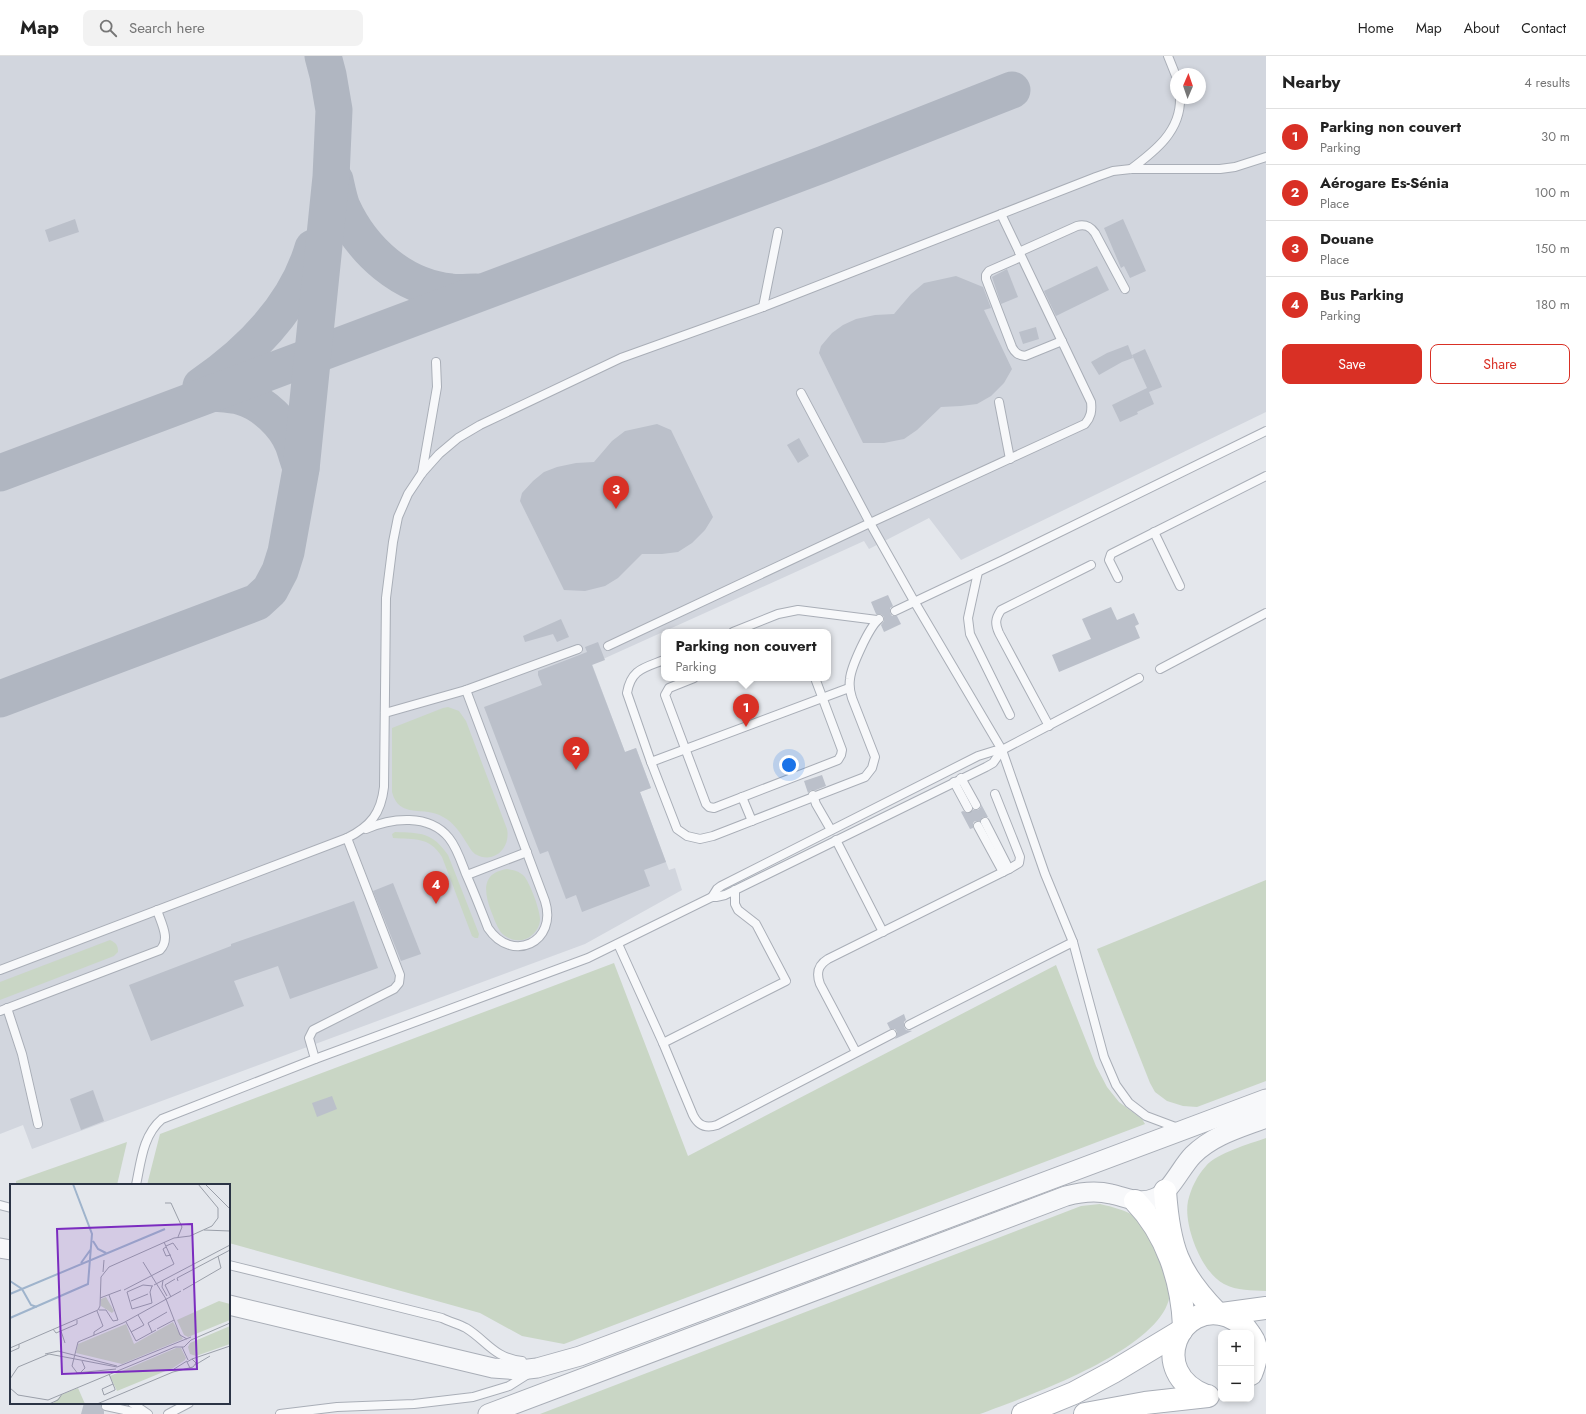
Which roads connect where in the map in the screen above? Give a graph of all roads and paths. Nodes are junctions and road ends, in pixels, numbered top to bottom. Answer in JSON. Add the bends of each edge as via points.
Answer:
{"nodes":[{"id":1,"x":1168,"y":56,"type":"edge"},
{"id":2,"x":1173,"y":68,"type":"edge"},
{"id":3,"x":1179,"y":104,"type":"edge"},
{"id":4,"x":1266,"y":157,"type":"edge"},
{"id":5,"x":1131,"y":169,"type":"junction"},
{"id":6,"x":1001,"y":214,"type":"junction"},
{"id":7,"x":778,"y":232,"type":"dead end"},
{"id":8,"x":1020,"y":254,"type":"junction"},
{"id":9,"x":1125,"y":289,"type":"dead end"},
{"id":10,"x":762,"y":307,"type":"junction"},
{"id":11,"x":1062,"y":341,"type":"junction"},
{"id":12,"x":436,"y":362,"type":"dead end"},
{"id":13,"x":801,"y":393,"type":"dead end"},
{"id":14,"x":999,"y":402,"type":"dead end"},
{"id":15,"x":1266,"y":431,"type":"edge"},
{"id":16,"x":1010,"y":459,"type":"junction"},
{"id":17,"x":422,"y":473,"type":"junction"},
{"id":18,"x":1266,"y":476,"type":"edge"},
{"id":19,"x":870,"y":523,"type":"junction"},
{"id":20,"x":1154,"y":532,"type":"junction"},
{"id":21,"x":1091,"y":565,"type":"dead end"},
{"id":22,"x":978,"y":572,"type":"junction"},
{"id":23,"x":1118,"y":578,"type":"dead end"},
{"id":24,"x":1180,"y":586,"type":"dead end"},
{"id":25,"x":914,"y":601,"type":"junction"},
{"id":26,"x":895,"y":611,"type":"dead end"},
{"id":27,"x":1266,"y":613,"type":"edge"},
{"id":28,"x":755,"y":623,"type":"junction"},
{"id":29,"x":740,"y":629,"type":"edge"},
{"id":30,"x":758,"y":629,"type":"edge"},
{"id":31,"x":608,"y":646,"type":"dead end"},
{"id":32,"x":578,"y":648,"type":"dead end"},
{"id":33,"x":661,"y":661,"type":"edge"},
{"id":34,"x":1160,"y":669,"type":"dead end"},
{"id":35,"x":1139,"y":678,"type":"dead end"},
{"id":36,"x":686,"y":681,"type":"edge"},
{"id":37,"x":816,"y":681,"type":"edge"},
{"id":38,"x":849,"y":688,"type":"junction"},
{"id":39,"x":466,"y":690,"type":"junction"},
{"id":40,"x":823,"y":698,"type":"junction"},
{"id":41,"x":385,"y":713,"type":"junction"},
{"id":42,"x":1010,"y":715,"type":"dead end"},
{"id":43,"x":1049,"y":726,"type":"junction"},
{"id":44,"x":686,"y":749,"type":"junction"},
{"id":45,"x":1002,"y":750,"type":"junction"},
{"id":46,"x":651,"y":762,"type":"junction"},
{"id":47,"x":958,"y":780,"type":"junction"},
{"id":48,"x":995,"y":794,"type":"dead end"},
{"id":49,"x":813,"y":796,"type":"junction"},
{"id":50,"x":742,"y":797,"type":"junction"},
{"id":51,"x":972,"y":806,"type":"dead end"},
{"id":52,"x":752,"y":821,"type":"junction"},
{"id":53,"x":981,"y":824,"type":"dead end"},
{"id":54,"x":831,"y":830,"type":"junction"},
{"id":55,"x":360,"y":832,"type":"junction"},
{"id":56,"x":347,"y":838,"type":"junction"},
{"id":57,"x":836,"y":840,"type":"junction"},
{"id":58,"x":527,"y":852,"type":"junction"},
{"id":59,"x":776,"y":858,"type":"junction"},
{"id":60,"x":780,"y":867,"type":"junction"},
{"id":61,"x":1006,"y":870,"type":"junction"},
{"id":62,"x":467,"y":875,"type":"junction"},
{"id":63,"x":735,"y":890,"type":"junction"},
{"id":64,"x":712,"y":897,"type":"junction"},
{"id":65,"x":157,"y":910,"type":"junction"},
{"id":66,"x":883,"y":932,"type":"junction"},
{"id":67,"x":1072,"y":942,"type":"junction"},
{"id":68,"x":618,"y":944,"type":"junction"},
{"id":69,"x":0,"y":970,"type":"edge"},
{"id":70,"x":3,"y":1009,"type":"edge"},
{"id":71,"x":909,"y":1025,"type":"dead end"},
{"id":72,"x":892,"y":1034,"type":"dead end"},
{"id":73,"x":663,"y":1043,"type":"junction"},
{"id":74,"x":856,"y":1052,"type":"junction"},
{"id":75,"x":315,"y":1059,"type":"junction"},
{"id":76,"x":1266,"y":1099,"type":"edge"},
{"id":77,"x":1266,"y":1118,"type":"edge"},
{"id":78,"x":38,"y":1124,"type":"dead end"},
{"id":79,"x":1184,"y":1130,"type":"junction"},
{"id":80,"x":136,"y":1184,"type":"edge"},
{"id":81,"x":1039,"y":1185,"type":"junction"},
{"id":82,"x":1165,"y":1191,"type":"junction"},
{"id":83,"x":1135,"y":1201,"type":"junction"},
{"id":84,"x":1046,"y":1203,"type":"junction"},
{"id":85,"x":0,"y":1205,"type":"edge"},
{"id":86,"x":10,"y":1208,"type":"edge"},
{"id":87,"x":0,"y":1248,"type":"edge"},
{"id":88,"x":10,"y":1250,"type":"edge"},
{"id":89,"x":230,"y":1265,"type":"edge"},
{"id":90,"x":230,"y":1305,"type":"edge"},
{"id":91,"x":1266,"y":1308,"type":"edge"},
{"id":92,"x":1220,"y":1314,"type":"junction"},
{"id":93,"x":1183,"y":1328,"type":"junction"},
{"id":94,"x":1248,"y":1330,"type":"edge"},
{"id":95,"x":1254,"y":1346,"type":"edge"},
{"id":96,"x":546,"y":1366,"type":"junction"},
{"id":97,"x":1266,"y":1367,"type":"edge"},
{"id":98,"x":1254,"y":1368,"type":"edge"},
{"id":99,"x":1254,"y":1373,"type":"edge"},
{"id":100,"x":1213,"y":1396,"type":"edge"},
{"id":101,"x":133,"y":1404,"type":"edge"},
{"id":102,"x":187,"y":1404,"type":"edge"},
{"id":103,"x":106,"y":1406,"type":"dead end"},
{"id":104,"x":142,"y":1414,"type":"edge"},
{"id":105,"x":148,"y":1414,"type":"edge"},
{"id":106,"x":168,"y":1414,"type":"edge"},
{"id":107,"x":280,"y":1414,"type":"edge"},
{"id":108,"x":488,"y":1414,"type":"edge"},
{"id":109,"x":1023,"y":1414,"type":"edge"},
{"id":110,"x":1085,"y":1414,"type":"edge"}],
"edges":[{"from":1,"to":2,"type":"lane"},
{"from":3,"to":5,"type":"lane","via":[[1177,120],[1167,137],[1151,154]]},
{"from":4,"to":5,"type":"lane","via":[[1220,169]]},
{"from":5,"to":6,"type":"lane","via":[[1113,172]]},
{"from":6,"to":8,"type":"lane"},
{"from":6,"to":10,"type":"lane"},
{"from":7,"to":10,"type":"lane"},
{"from":8,"to":9,"type":"lane","via":[[1077,226],[1087,225],[1095,233]]},
{"from":8,"to":11,"type":"lane"},
{"from":8,"to":11,"type":"lane","via":[[986,275],[1012,347],[1019,355],[1025,356]]},
{"from":10,"to":17,"type":"lane","via":[[620,358],[487,422],[458,438]]},
{"from":11,"to":16,"type":"lane","via":[[1091,402],[1090,418],[1078,428]]},
{"from":12,"to":17,"type":"lane","via":[[436,392]]},
{"from":13,"to":19,"type":"lane"},
{"from":14,"to":16,"type":"lane"},
{"from":15,"to":22,"type":"lane"},
{"from":16,"to":19,"type":"lane"},
{"from":17,"to":41,"type":"lane","via":[[408,494],[398,517],[393,542],[386,598]]},
{"from":18,"to":20,"type":"lane"},
{"from":19,"to":25,"type":"lane"},
{"from":19,"to":31,"type":"lane"},
{"from":20,"to":23,"type":"lane","via":[[1111,554],[1109,560]]},
{"from":20,"to":24,"type":"lane"},
{"from":21,"to":43,"type":"lane","via":[[1001,610],[996,617],[995,626]]},
{"from":22,"to":25,"type":"lane"},
{"from":22,"to":42,"type":"lane","via":[[968,618],[970,634]]},
{"from":25,"to":26,"type":"lane"},
{"from":25,"to":45,"type":"lane"},
{"from":27,"to":34,"type":"lane"},
{"from":28,"to":29,"type":"lane"},
{"from":28,"to":30,"type":"lane"},
{"from":28,"to":38,"type":"lane","via":[[798,610],[878,620],[852,669]]},
{"from":32,"to":39,"type":"lane"},
{"from":33,"to":46,"type":"lane","via":[[636,672],[629,681],[627,692]]},
{"from":35,"to":43,"type":"lane"},
{"from":36,"to":44,"type":"lane","via":[[669,688],[665,695]]},
{"from":37,"to":40,"type":"lane"},
{"from":38,"to":40,"type":"lane"},
{"from":38,"to":49,"type":"lane","via":[[872,746],[872,768],[865,777]]},
{"from":39,"to":41,"type":"lane"},
{"from":39,"to":58,"type":"lane"},
{"from":40,"to":44,"type":"lane"},
{"from":40,"to":50,"type":"lane","via":[[842,750],[838,760],[811,774]]},
{"from":41,"to":55,"type":"lane","via":[[382,801],[371,823]]},
{"from":43,"to":45,"type":"lane"},
{"from":44,"to":46,"type":"lane"},
{"from":44,"to":50,"type":"lane","via":[[709,807],[714,808]]},
{"from":45,"to":47,"type":"lane","via":[[993,763]]},
{"from":45,"to":54,"type":"lane","via":[[978,756]]},
{"from":45,"to":67,"type":"lane","via":[[1045,874]]},
{"from":46,"to":52,"type":"lane","via":[[677,828],[688,836],[700,839]]},
{"from":47,"to":51,"type":"lane"},
{"from":47,"to":57,"type":"lane"},
{"from":48,"to":61,"type":"lane","via":[[1020,856],[1018,863]]},
{"from":49,"to":52,"type":"lane"},
{"from":49,"to":54,"type":"lane"},
{"from":50,"to":52,"type":"lane"},
{"from":53,"to":61,"type":"lane"},
{"from":54,"to":59,"type":"lane"},
{"from":55,"to":56,"type":"lane"},
{"from":55,"to":62,"type":"lane","via":[[392,820],[430,824],[440,829],[451,840]]},
{"from":56,"to":65,"type":"lane"},
{"from":56,"to":75,"type":"lane","via":[[400,975],[399,983],[394,989],[312,1030],[309,1038]]},
{"from":57,"to":60,"type":"lane"},
{"from":57,"to":66,"type":"lane"},
{"from":58,"to":62,"type":"lane"},
{"from":58,"to":62,"type":"lane","via":[[548,911],[548,921],[544,930],[530,944],[510,946],[494,936],[488,928]]},
{"from":59,"to":60,"type":"lane"},
{"from":59,"to":64,"type":"lane","via":[[721,886]]},
{"from":60,"to":63,"type":"lane"},
{"from":61,"to":66,"type":"lane"},
{"from":63,"to":64,"type":"lane"},
{"from":63,"to":73,"type":"lane","via":[[735,904],[738,910],[756,924],[786,981]]},
{"from":64,"to":68,"type":"lane"},
{"from":65,"to":69,"type":"lane"},
{"from":65,"to":70,"type":"lane","via":[[166,940],[160,950]]},
{"from":66,"to":74,"type":"lane","via":[[822,962],[818,969],[820,984]]},
{"from":67,"to":71,"type":"lane"},
{"from":67,"to":79,"type":"lane","via":[[1104,1057],[1116,1085],[1129,1103],[1146,1116]]},
{"from":68,"to":73,"type":"lane"},
{"from":68,"to":75,"type":"lane","via":[[588,958]]},
{"from":70,"to":78,"type":"lane","via":[[22,1054]]},
{"from":72,"to":74,"type":"lane"},
{"from":73,"to":74,"type":"lane","via":[[696,1121],[702,1126],[710,1127]]},
{"from":75,"to":80,"type":"lane","via":[[162,1119],[149,1134]]},
{"from":76,"to":79,"type":"street"},
{"from":77,"to":82,"type":"street","via":[[1209,1142],[1192,1156]]},
{"from":79,"to":81,"type":"street"},
{"from":81,"to":84,"type":"street"},
{"from":81,"to":96,"type":"street","via":[[580,1356]]},
{"from":82,"to":83,"type":"street","via":[[1154,1198]]},
{"from":82,"to":92,"type":"main road","via":[[1167,1219],[1182,1269],[1192,1286]]},
{"from":83,"to":84,"type":"street","via":[[1110,1193],[1079,1192]]},
{"from":83,"to":93,"type":"main road","via":[[1157,1229],[1176,1273],[1182,1299]]},
{"from":84,"to":108,"type":"street"},
{"from":85,"to":86,"type":"lane"},
{"from":87,"to":88,"type":"street"},
{"from":89,"to":96,"type":"lane","via":[[442,1318],[466,1328],[498,1354],[512,1360]]},
{"from":90,"to":96,"type":"street","via":[[493,1368],[520,1370]]},
{"from":91,"to":92,"type":"main road"},
{"from":92,"to":93,"type":"main road","via":[[1200,1316]]},
{"from":92,"to":94,"type":"main road","via":[[1235,1319]]},
{"from":93,"to":100,"type":"main road","via":[[1175,1341],[1173,1352],[1176,1370],[1185,1384],[1195,1391]]},
{"from":93,"to":109,"type":"main road","via":[[1074,1393]]},
{"from":95,"to":98,"type":"main road"},
{"from":96,"to":107,"type":"lane","via":[[509,1386],[473,1397]]},
{"from":97,"to":99,"type":"main road"},
{"from":100,"to":110,"type":"main road","via":[[1145,1403]]},
{"from":101,"to":105,"type":"lane"},
{"from":102,"to":106,"type":"lane"},
{"from":103,"to":104,"type":"lane"}]}
